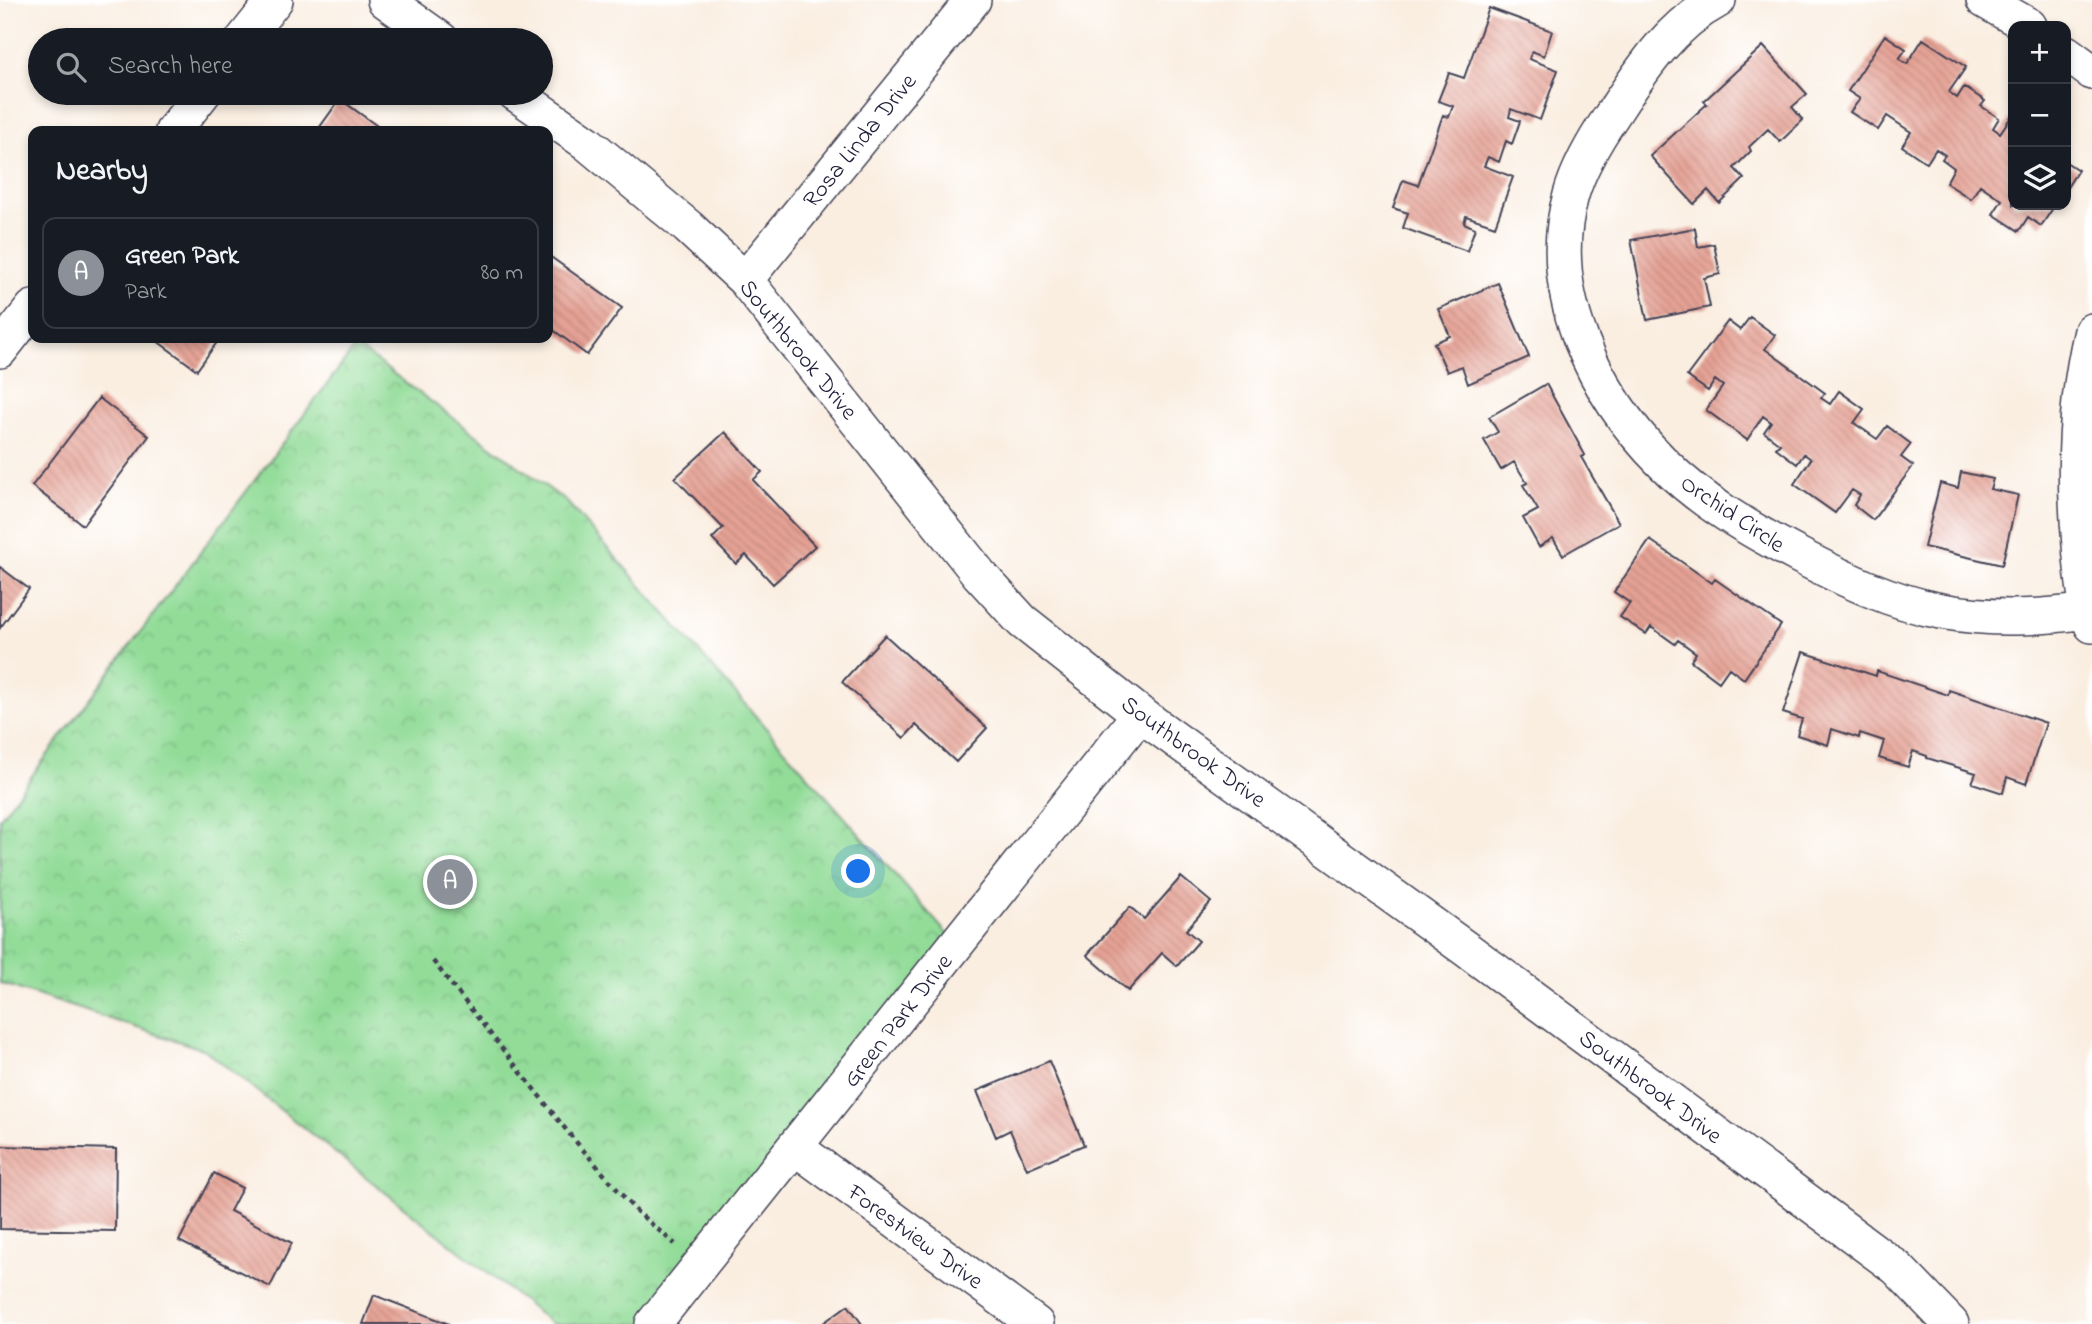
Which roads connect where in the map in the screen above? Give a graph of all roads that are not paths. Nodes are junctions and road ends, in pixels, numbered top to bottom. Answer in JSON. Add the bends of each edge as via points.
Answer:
{"nodes":[{"id":1,"x":275,"y":0,"type":"edge"},
{"id":2,"x":385,"y":0,"type":"edge"},
{"id":3,"x":973,"y":0,"type":"edge"},
{"id":4,"x":1718,"y":0,"type":"edge"},
{"id":5,"x":1984,"y":0,"type":"edge"},
{"id":6,"x":2020,"y":21,"type":"edge"},
{"id":7,"x":253,"y":28,"type":"edge"},
{"id":8,"x":424,"y":28,"type":"edge"},
{"id":9,"x":2071,"y":57,"type":"edge"},
{"id":10,"x":2092,"y":72,"type":"edge"},
{"id":11,"x":194,"y":105,"type":"edge"},
{"id":12,"x":531,"y":105,"type":"edge"},
{"id":13,"x":177,"y":126,"type":"edge"},
{"id":14,"x":745,"y":280,"type":"junction"},
{"id":15,"x":28,"y":314,"type":"edge"},
{"id":16,"x":2092,"y":331,"type":"edge"},
{"id":17,"x":0,"y":350,"type":"edge"},
{"id":18,"x":2087,"y":574,"type":"edge"},
{"id":19,"x":2090,"y":618,"type":"edge"},
{"id":20,"x":1140,"y":714,"type":"junction"},
{"id":21,"x":796,"y":1148,"type":"junction"},
{"id":22,"x":653,"y":1324,"type":"edge"},
{"id":23,"x":1036,"y":1324,"type":"edge"},
{"id":24,"x":1951,"y":1324,"type":"edge"}],
"edges":[{"from":1,"to":7,"type":"street"},
{"from":2,"to":8,"type":"street"},
{"from":3,"to":14,"type":"street","name":"Rosa Linda Drive"},
{"from":4,"to":19,"type":"street","name":"Orchid Circle","via":[[1675,30],[1649,60],[1598,135],[1570,197],[1563,273],[1592,365],[1620,413],[1663,463],[1700,496],[1828,571],[1939,611],[1987,618]]},
{"from":5,"to":6,"type":"street"},
{"from":9,"to":10,"type":"street"},
{"from":11,"to":13,"type":"street"},
{"from":12,"to":14,"type":"street","name":"Southbrook Drive","via":[[607,160]]},
{"from":14,"to":20,"type":"street","name":"Southbrook Drive","via":[[979,574],[1022,621]]},
{"from":15,"to":17,"type":"street"},
{"from":16,"to":18,"type":"street","via":[[2075,443],[2077,514]]},
{"from":18,"to":19,"type":"street"},
{"from":20,"to":21,"type":"street","name":"Green Park Drive"},
{"from":20,"to":24,"type":"street","name":"Southbrook Drive","via":[[1897,1268]]},
{"from":21,"to":22,"type":"street","name":"Green Park Drive"},
{"from":21,"to":23,"type":"street","name":"Forestview Drive"}]}
